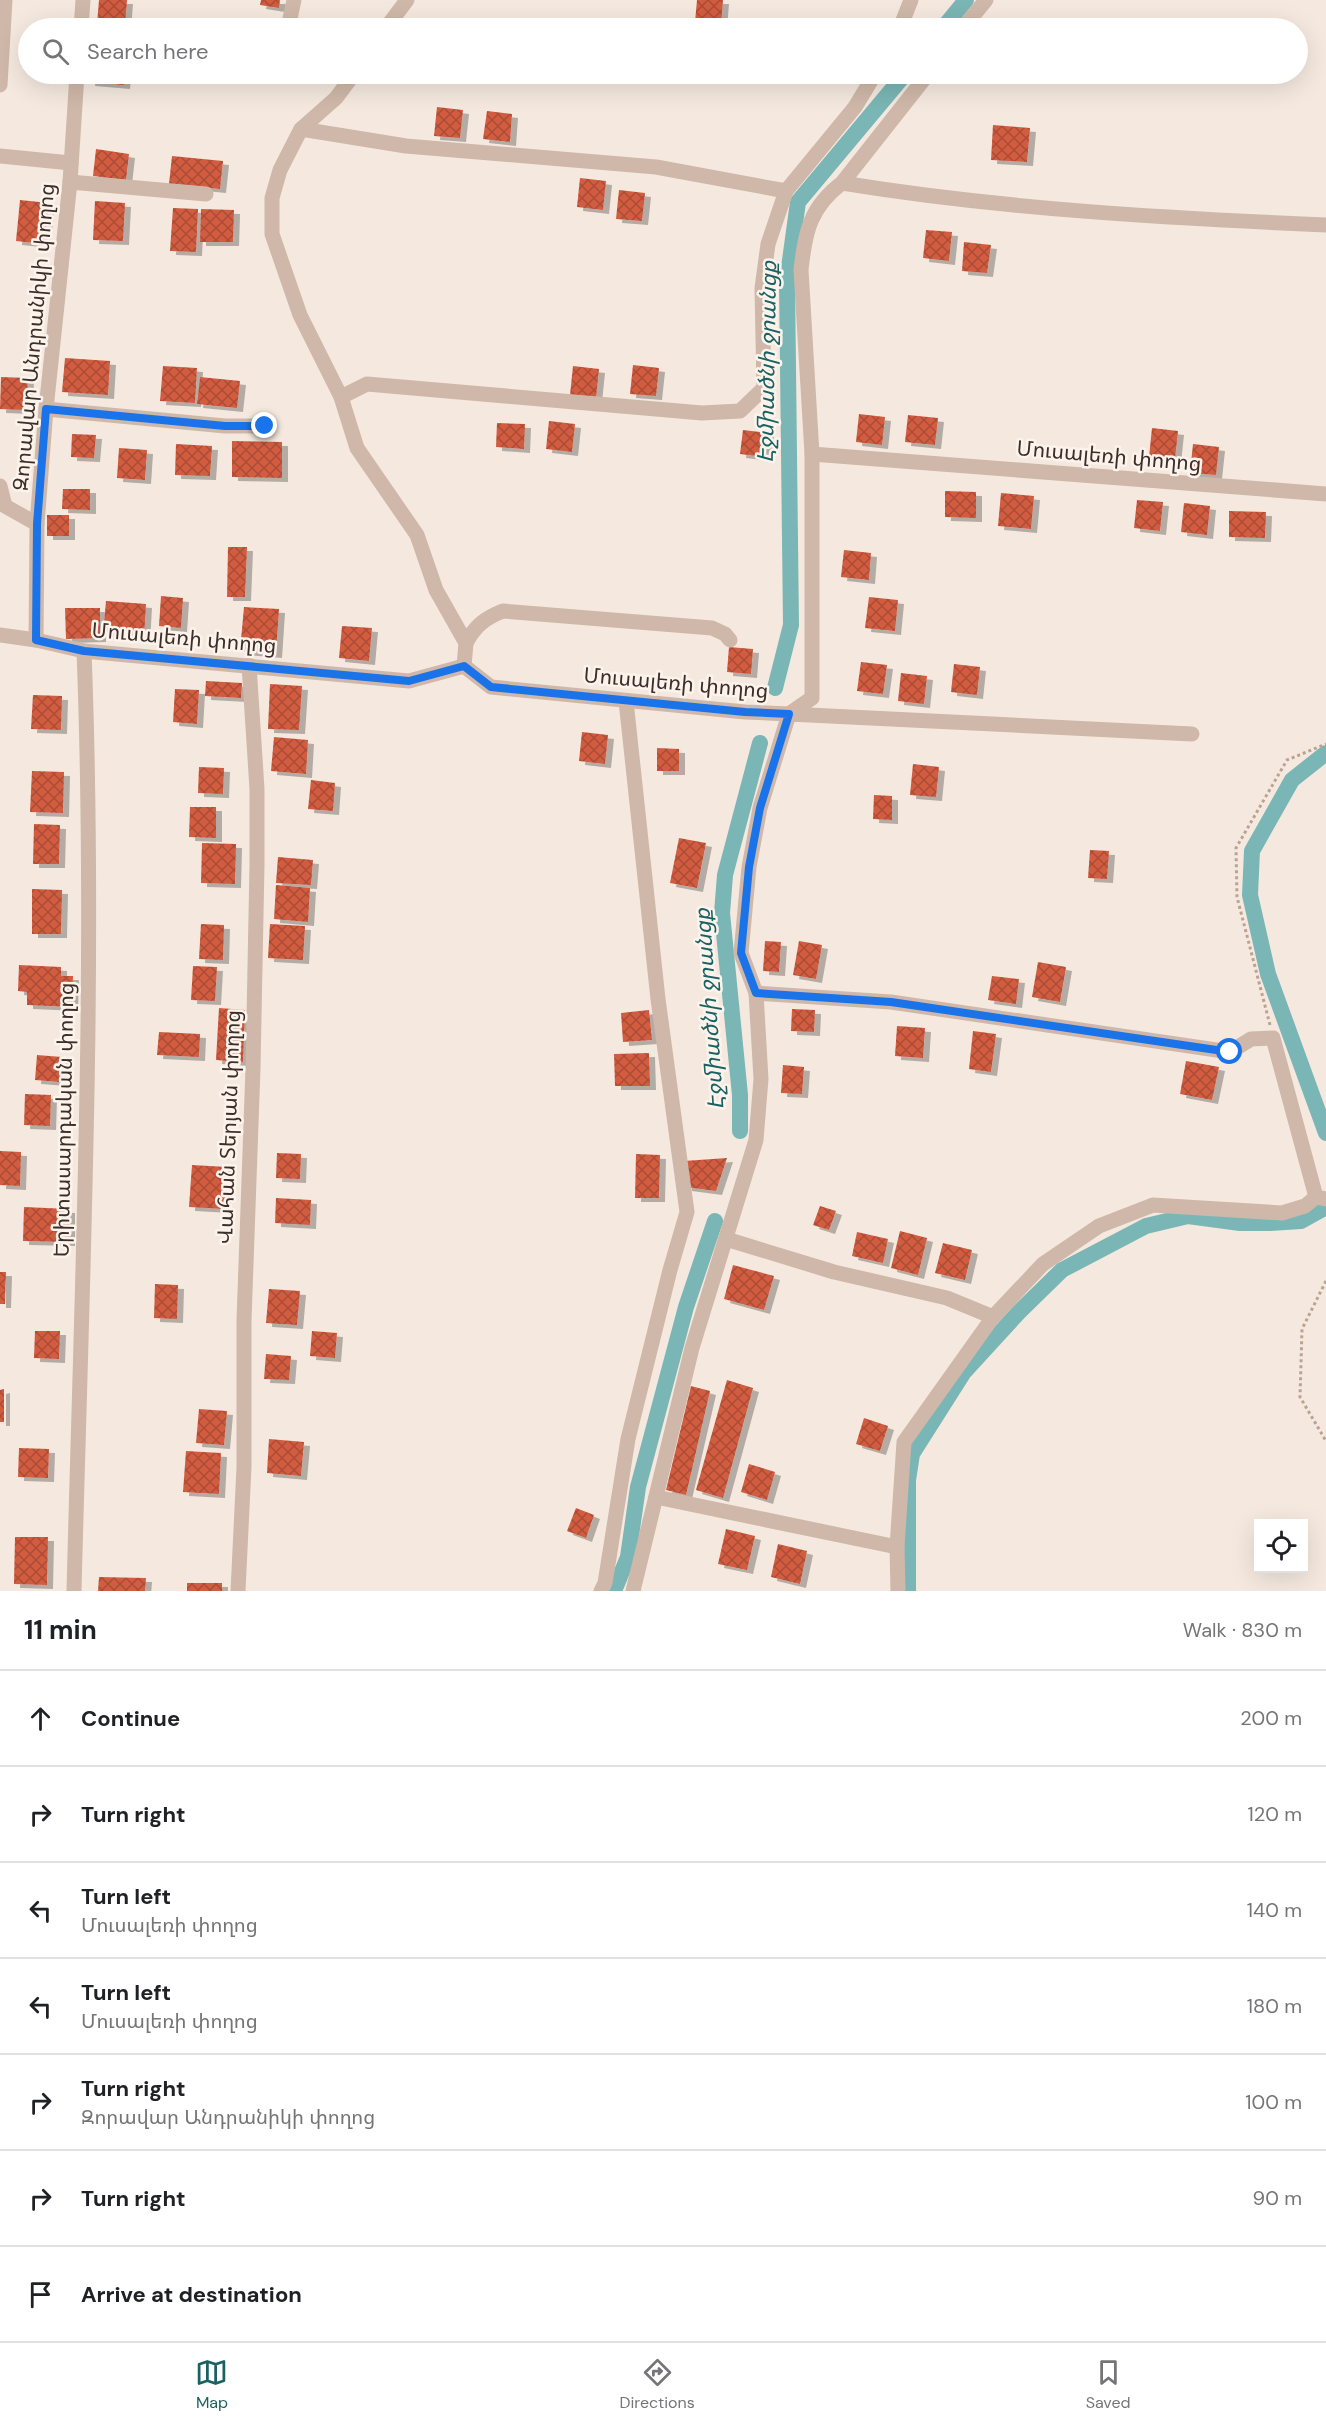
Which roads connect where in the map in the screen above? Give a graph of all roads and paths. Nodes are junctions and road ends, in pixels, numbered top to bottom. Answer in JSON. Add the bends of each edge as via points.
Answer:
{"nodes":[{"id":1,"x":4,"y":0,"type":"edge"},
{"id":2,"x":82,"y":0,"type":"edge"},
{"id":3,"x":294,"y":0,"type":"edge"},
{"id":4,"x":407,"y":0,"type":"edge"},
{"id":5,"x":911,"y":0,"type":"edge"},
{"id":6,"x":986,"y":0,"type":"edge"},
{"id":7,"x":81,"y":18,"type":"edge"},
{"id":8,"x":290,"y":18,"type":"edge"},
{"id":9,"x":394,"y":18,"type":"edge"},
{"id":10,"x":904,"y":18,"type":"edge"},
{"id":11,"x":971,"y":18,"type":"edge"},
{"id":12,"x":76,"y":84,"type":"edge"},
{"id":13,"x":346,"y":84,"type":"edge"},
{"id":14,"x":869,"y":84,"type":"edge"},
{"id":15,"x":920,"y":84,"type":"edge"},
{"id":16,"x":0,"y":85,"type":"edge"},
{"id":17,"x":301,"y":129,"type":"junction"},
{"id":18,"x":0,"y":156,"type":"edge"},
{"id":19,"x":71,"y":163,"type":"junction"},
{"id":20,"x":70,"y":182,"type":"junction"},
{"id":21,"x":842,"y":183,"type":"junction"},
{"id":22,"x":786,"y":190,"type":"junction"},
{"id":23,"x":206,"y":194,"type":"dead end"},
{"id":24,"x":1326,"y":225,"type":"edge"},
{"id":25,"x":341,"y":397,"type":"junction"},
{"id":26,"x":46,"y":409,"type":"junction"},
{"id":27,"x":265,"y":426,"type":"dead end"},
{"id":28,"x":812,"y":453,"type":"junction"},
{"id":29,"x":0,"y":486,"type":"edge"},
{"id":30,"x":1326,"y":494,"type":"edge"},
{"id":31,"x":37,"y":524,"type":"junction"},
{"id":32,"x":0,"y":635,"type":"edge"},
{"id":33,"x":36,"y":640,"type":"junction"},
{"id":34,"x":730,"y":640,"type":"dead end"},
{"id":35,"x":466,"y":643,"type":"junction"},
{"id":36,"x":84,"y":651,"type":"junction"},
{"id":37,"x":249,"y":665,"type":"junction"},
{"id":38,"x":464,"y":666,"type":"junction"},
{"id":39,"x":626,"y":701,"type":"junction"},
{"id":40,"x":789,"y":714,"type":"junction"},
{"id":41,"x":1192,"y":735,"type":"dead end"},
{"id":42,"x":1326,"y":744,"type":"edge"},
{"id":43,"x":756,"y":993,"type":"junction"},
{"id":44,"x":1273,"y":1038,"type":"junction"},
{"id":45,"x":1321,"y":1198,"type":"edge"},
{"id":46,"x":726,"y":1239,"type":"junction"},
{"id":47,"x":1326,"y":1281,"type":"edge"},
{"id":48,"x":993,"y":1317,"type":"junction"},
{"id":49,"x":1326,"y":1441,"type":"edge"},
{"id":50,"x":656,"y":1497,"type":"junction"},
{"id":51,"x":897,"y":1547,"type":"junction"},
{"id":52,"x":74,"y":1591,"type":"edge"},
{"id":53,"x":238,"y":1591,"type":"edge"},
{"id":54,"x":601,"y":1591,"type":"edge"},
{"id":55,"x":633,"y":1591,"type":"edge"},
{"id":56,"x":898,"y":1591,"type":"edge"}],
"edges":[{"from":1,"to":16,"type":"street"},
{"from":2,"to":7,"type":"street"},
{"from":3,"to":8,"type":"street"},
{"from":4,"to":9,"type":"street"},
{"from":5,"to":10,"type":"street"},
{"from":6,"to":11,"type":"street"},
{"from":12,"to":19,"type":"street","name":"Զորավար Անդրանիկի փողոց"},
{"from":13,"to":17,"type":"street"},
{"from":14,"to":22,"type":"street","via":[[855,107]]},
{"from":15,"to":21,"type":"street"},
{"from":17,"to":22,"type":"street","via":[[428,148],[656,167]]},
{"from":17,"to":25,"type":"street","via":[[279,170],[272,198],[272,234],[300,315]]},
{"from":18,"to":19,"type":"street"},
{"from":19,"to":20,"type":"street","name":"Զորավար Անդրանիկի փողոց"},
{"from":20,"to":23,"type":"street"},
{"from":20,"to":26,"type":"street","name":"Զորավար Անդրանիկի փողոց"},
{"from":21,"to":24,"type":"street","via":[[907,194],[1077,211]]},
{"from":21,"to":28,"type":"street","via":[[825,195],[811,216],[801,270]]},
{"from":22,"to":25,"type":"street","via":[[768,244],[762,288],[764,388],[740,411],[702,413],[367,384]]},
{"from":25,"to":35,"type":"street","via":[[357,448],[417,535],[436,590]]},
{"from":26,"to":27,"type":"street","via":[[225,426]]},
{"from":26,"to":31,"type":"street","name":"Զորավար Անդրանիկի փողոց"},
{"from":28,"to":30,"type":"street","name":"Մուսալեռի փողոց"},
{"from":28,"to":40,"type":"street","name":"Մուսալեռի փողոց","via":[[812,698]]},
{"from":29,"to":31,"type":"street","via":[[5,506]]},
{"from":31,"to":33,"type":"street","name":"Զորավար Անդրանիկի փողոց"},
{"from":32,"to":33,"type":"street","name":"Մուսալեռի փողոց"},
{"from":33,"to":36,"type":"street","name":"Մուսալեռի փողոց"},
{"from":34,"to":35,"type":"street","via":[[712,628],[503,611],[473,630]]},
{"from":35,"to":38,"type":"street"},
{"from":36,"to":37,"type":"street","name":"Մուսալեռի փողոց"},
{"from":36,"to":52,"type":"street","name":"Երիտասարդական փողոց","via":[[89,779],[86,1120]]},
{"from":37,"to":38,"type":"street","name":"Մուսալեռի փողոց","via":[[409,681]]},
{"from":37,"to":53,"type":"street","name":"Վահան Տերյան փողոց","via":[[257,789],[257,864]]},
{"from":38,"to":39,"type":"street","name":"Մուսալեռի փողոց","via":[[491,687]]},
{"from":39,"to":40,"type":"street","name":"Մուսալեռի փողոց"},
{"from":39,"to":54,"type":"street","via":[[658,999],[687,1212],[628,1439]]},
{"from":40,"to":41,"type":"street"},
{"from":40,"to":43,"type":"street","via":[[760,808],[749,867],[741,953]]},
{"from":42,"to":44,"type":"path","via":[[1287,759],[1236,848],[1237,897]]},
{"from":43,"to":44,"type":"street","via":[[891,1002],[1230,1052],[1251,1039]]},
{"from":43,"to":46,"type":"street","via":[[761,1079],[756,1140]]},
{"from":44,"to":45,"type":"street"},
{"from":45,"to":48,"type":"street","via":[[1282,1213],[1153,1205],[1099,1226],[1043,1264]]},
{"from":46,"to":48,"type":"street","via":[[834,1272],[947,1298]]},
{"from":46,"to":50,"type":"street","via":[[692,1348]]},
{"from":47,"to":49,"type":"path","via":[[1302,1329],[1300,1397]]},
{"from":48,"to":51,"type":"street","via":[[904,1442]]},
{"from":50,"to":51,"type":"street"},
{"from":50,"to":55,"type":"street"},
{"from":51,"to":56,"type":"street"}]}
